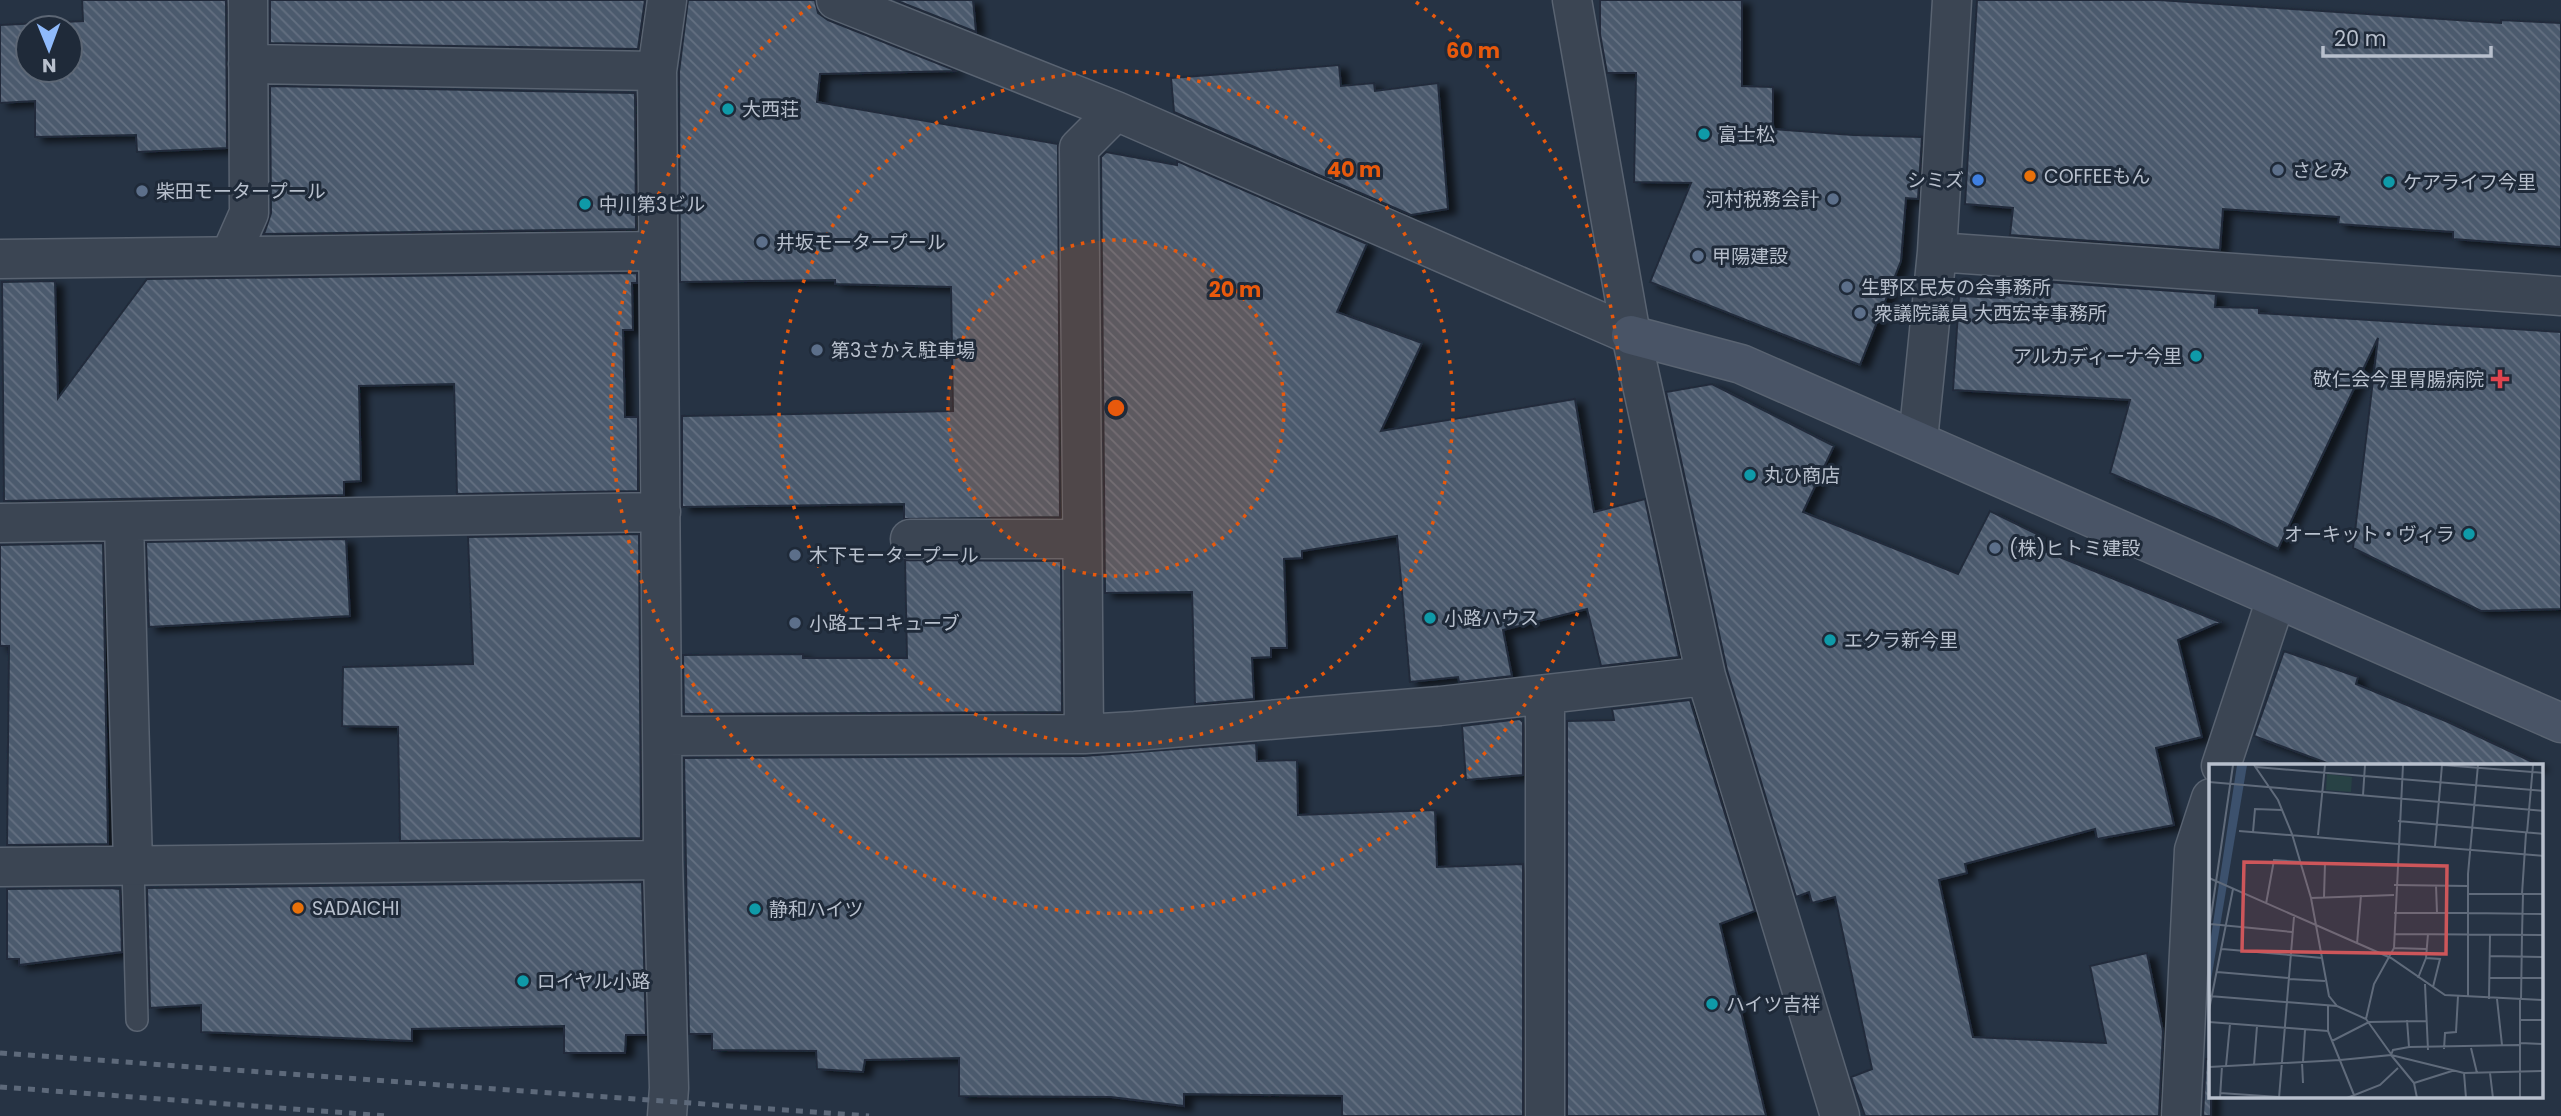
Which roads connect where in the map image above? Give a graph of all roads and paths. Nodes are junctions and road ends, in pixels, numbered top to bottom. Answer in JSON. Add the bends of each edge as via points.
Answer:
{"nodes":[{"id":1,"x":248,"y":0,"type":"edge"},
{"id":2,"x":667,"y":0,"type":"edge"},
{"id":3,"x":836,"y":0,"type":"edge"},
{"id":4,"x":1572,"y":0,"type":"edge"},
{"id":5,"x":1952,"y":0,"type":"edge"},
{"id":6,"x":248,"y":64,"type":"junction"},
{"id":7,"x":657,"y":71,"type":"junction"},
{"id":8,"x":1116,"y":111,"type":"junction"},
{"id":9,"x":657,"y":251,"type":"junction"},
{"id":10,"x":1937,"y":252,"type":"junction"},
{"id":11,"x":230,"y":256,"type":"junction"},
{"id":12,"x":0,"y":258,"type":"edge"},
{"id":13,"x":2561,"y":296,"type":"edge"},
{"id":14,"x":1631,"y":335,"type":"junction"},
{"id":15,"x":1918,"y":440,"type":"junction"},
{"id":16,"x":660,"y":512,"type":"junction"},
{"id":17,"x":124,"y":521,"type":"junction"},
{"id":18,"x":0,"y":523,"type":"edge"},
{"id":19,"x":910,"y":539,"type":"dead end"},
{"id":20,"x":1082,"y":539,"type":"junction"},
{"id":21,"x":2276,"y":599,"type":"junction"},
{"id":22,"x":1706,"y":676,"type":"junction"},
{"id":23,"x":1545,"y":695,"type":"junction"},
{"id":24,"x":2561,"y":723,"type":"edge"},
{"id":25,"x":1084,"y":734,"type":"junction"},
{"id":26,"x":664,"y":736,"type":"junction"},
{"id":27,"x":2222,"y":764,"type":"edge"},
{"id":28,"x":2209,"y":804,"type":"edge"},
{"id":29,"x":663,"y":860,"type":"junction"},
{"id":30,"x":133,"y":866,"type":"junction"},
{"id":31,"x":0,"y":867,"type":"edge"},
{"id":32,"x":137,"y":1020,"type":"dead end"},
{"id":33,"x":667,"y":1116,"type":"edge"},
{"id":34,"x":1545,"y":1116,"type":"edge"},
{"id":35,"x":1840,"y":1116,"type":"edge"},
{"id":36,"x":2181,"y":1116,"type":"edge"}],
"edges":[{"from":1,"to":6,"type":"street"},
{"from":2,"to":7,"type":"street"},
{"from":3,"to":8,"type":"street"},
{"from":4,"to":14,"type":"street"},
{"from":5,"to":10,"type":"street"},
{"from":6,"to":7,"type":"street"},
{"from":6,"to":11,"type":"street","via":[[249,212]]},
{"from":7,"to":9,"type":"street"},
{"from":8,"to":14,"type":"street"},
{"from":8,"to":20,"type":"street","via":[[1079,148]]},
{"from":9,"to":11,"type":"street"},
{"from":9,"to":16,"type":"street"},
{"from":10,"to":13,"type":"street"},
{"from":10,"to":15,"type":"street"},
{"from":11,"to":12,"type":"street"},
{"from":14,"to":15,"type":"street","via":[[1741,364]]},
{"from":14,"to":22,"type":"street"},
{"from":15,"to":21,"type":"street"},
{"from":16,"to":17,"type":"street"},
{"from":16,"to":26,"type":"street"},
{"from":17,"to":18,"type":"street"},
{"from":17,"to":30,"type":"street"},
{"from":19,"to":20,"type":"street"},
{"from":20,"to":25,"type":"street"},
{"from":21,"to":24,"type":"street"},
{"from":21,"to":27,"type":"street"},
{"from":22,"to":23,"type":"street"},
{"from":22,"to":35,"type":"street"},
{"from":23,"to":25,"type":"street"},
{"from":23,"to":34,"type":"street"},
{"from":25,"to":26,"type":"street"},
{"from":26,"to":29,"type":"street"},
{"from":28,"to":36,"type":"street","via":[[2194,850]]},
{"from":29,"to":30,"type":"street"},
{"from":29,"to":33,"type":"street"},
{"from":30,"to":31,"type":"street"},
{"from":30,"to":32,"type":"lane"}]}
